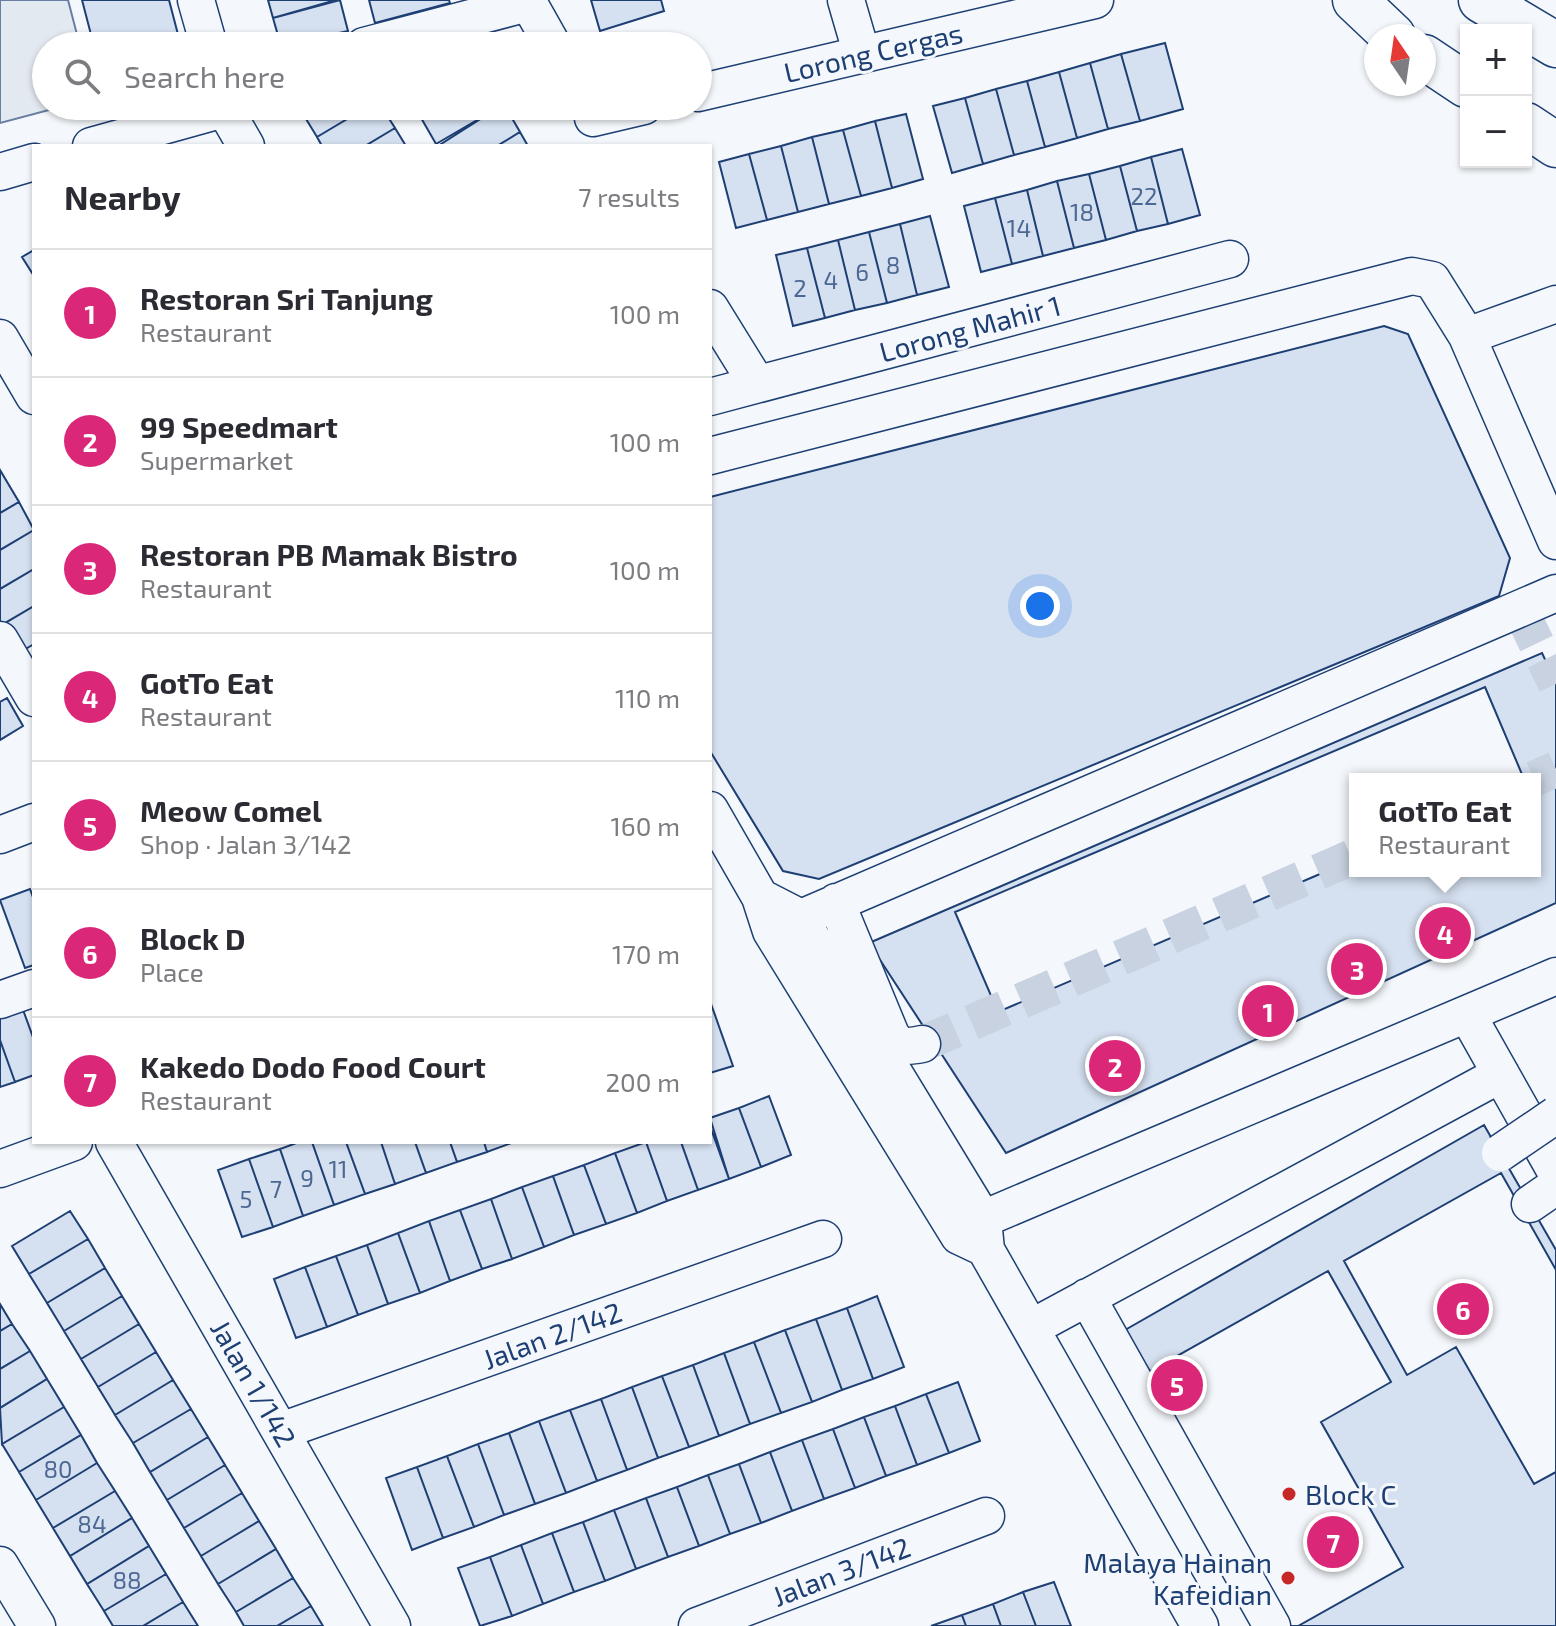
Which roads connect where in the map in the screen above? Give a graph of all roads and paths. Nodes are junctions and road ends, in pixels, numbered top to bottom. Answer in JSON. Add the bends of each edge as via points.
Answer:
{"nodes":[{"id":1,"x":196,"y":0,"type":"edge"},
{"id":2,"x":846,"y":0,"type":"edge"},
{"id":3,"x":1095,"y":0,"type":"edge"},
{"id":4,"x":1355,"y":0,"type":"edge"},
{"id":5,"x":1481,"y":0,"type":"edge"},
{"id":6,"x":528,"y":2,"type":"edge"},
{"id":7,"x":1380,"y":24,"type":"edge"},
{"id":8,"x":205,"y":32,"type":"edge"},
{"id":9,"x":416,"y":32,"type":"edge"},
{"id":10,"x":545,"y":32,"type":"edge"},
{"id":11,"x":1556,"y":45,"type":"edge"},
{"id":12,"x":862,"y":55,"type":"junction"},
{"id":13,"x":1436,"y":65,"type":"edge"},
{"id":14,"x":1460,"y":81,"type":"edge"},
{"id":15,"x":712,"y":90,"type":"edge"},
{"id":16,"x":179,"y":120,"type":"edge"},
{"id":17,"x":231,"y":120,"type":"edge"},
{"id":18,"x":1532,"y":129,"type":"edge"},
{"id":19,"x":98,"y":144,"type":"edge"},
{"id":20,"x":245,"y":144,"type":"edge"},
{"id":21,"x":1556,"y":145,"type":"edge"},
{"id":22,"x":32,"y":163,"type":"edge"},
{"id":23,"x":0,"y":172,"type":"edge"},
{"id":24,"x":1230,"y":259,"type":"dead end"},
{"id":25,"x":1556,"y":304,"type":"edge"},
{"id":26,"x":712,"y":311,"type":"edge"},
{"id":27,"x":1467,"y":336,"type":"junction"},
{"id":28,"x":0,"y":338,"type":"edge"},
{"id":29,"x":757,"y":384,"type":"junction"},
{"id":30,"x":32,"y":393,"type":"edge"},
{"id":31,"x":712,"y":396,"type":"edge"},
{"id":32,"x":712,"y":455,"type":"edge"},
{"id":33,"x":1556,"y":541,"type":"edge"},
{"id":34,"x":1556,"y":555,"type":"edge"},
{"id":35,"x":1555,"y":598,"type":"edge"},
{"id":36,"x":0,"y":640,"type":"edge"},
{"id":37,"x":32,"y":695,"type":"edge"},
{"id":38,"x":712,"y":813,"type":"edge"},
{"id":39,"x":32,"y":823,"type":"edge"},
{"id":40,"x":0,"y":835,"type":"edge"},
{"id":41,"x":836,"y":902,"type":"junction"},
{"id":42,"x":785,"y":924,"type":"junction"},
{"id":43,"x":1556,"y":976,"type":"edge"},
{"id":44,"x":32,"y":989,"type":"edge"},
{"id":45,"x":0,"y":1000,"type":"edge"},
{"id":46,"x":1467,"y":1014,"type":"junction"},
{"id":47,"x":922,"y":1044,"type":"tunnel mouth"},
{"id":48,"x":1501,"y":1074,"type":"junction"},
{"id":49,"x":1556,"y":1115,"type":"edge"},
{"id":50,"x":69,"y":1144,"type":"edge"},
{"id":51,"x":115,"y":1144,"type":"edge"},
{"id":52,"x":1500,"y":1153,"type":"dead end"},
{"id":53,"x":0,"y":1169,"type":"edge"},
{"id":54,"x":1556,"y":1172,"type":"edge"},
{"id":55,"x":976,"y":1235,"type":"junction"},
{"id":56,"x":823,"y":1239,"type":"dead end"},
{"id":57,"x":1087,"y":1297,"type":"junction"},
{"id":58,"x":1031,"y":1328,"type":"junction"},
{"id":59,"x":281,"y":1431,"type":"junction"},
{"id":60,"x":986,"y":1516,"type":"dead end"},
{"id":61,"x":0,"y":1565,"type":"edge"},
{"id":62,"x":37,"y":1626,"type":"edge"},
{"id":63,"x":392,"y":1626,"type":"edge"},
{"id":64,"x":697,"y":1626,"type":"edge"},
{"id":65,"x":1200,"y":1626,"type":"edge"},
{"id":66,"x":1272,"y":1626,"type":"edge"}],
"edges":[{"from":1,"to":8,"type":"street"},
{"from":2,"to":12,"type":"street"},
{"from":3,"to":12,"type":"street","name":"Lorong Cergas"},
{"from":4,"to":7,"type":"highway"},
{"from":5,"to":11,"type":"highway"},
{"from":6,"to":9,"type":"street"},
{"from":6,"to":10,"type":"street"},
{"from":12,"to":15,"type":"street","name":"Lorong Cergas"},
{"from":13,"to":14,"type":"highway"},
{"from":16,"to":19,"type":"street"},
{"from":17,"to":20,"type":"street"},
{"from":18,"to":21,"type":"highway"},
{"from":22,"to":23,"type":"street"},
{"from":24,"to":29,"type":"street","name":"Lorong Mahir 1"},
{"from":25,"to":27,"type":"street"},
{"from":26,"to":29,"type":"street"},
{"from":27,"to":32,"type":"street","via":[[1432,280],[1412,276]]},
{"from":27,"to":33,"type":"street"},
{"from":28,"to":30,"type":"street"},
{"from":29,"to":31,"type":"street","name":"Lorong Mahir 1"},
{"from":34,"to":35,"type":"street"},
{"from":35,"to":41,"type":"street"},
{"from":36,"to":37,"type":"street"},
{"from":38,"to":42,"type":"street","via":[[760,897]]},
{"from":39,"to":40,"type":"street"},
{"from":41,"to":42,"type":"street"},
{"from":41,"to":47,"type":"street","via":[[891,1035],[897,1044]]},
{"from":42,"to":55,"type":"street"},
{"from":43,"to":46,"type":"street"},
{"from":44,"to":45,"type":"street"},
{"from":46,"to":48,"type":"street"},
{"from":46,"to":55,"type":"street"},
{"from":48,"to":54,"type":"street"},
{"from":48,"to":57,"type":"street"},
{"from":49,"to":52,"type":"street","bridge":true},
{"from":50,"to":53,"type":"street"},
{"from":51,"to":59,"type":"street","name":"Jalan 1/142"},
{"from":55,"to":58,"type":"street"},
{"from":56,"to":59,"type":"street","name":"Jalan 2/142"},
{"from":57,"to":58,"type":"street"},
{"from":57,"to":66,"type":"street"},
{"from":58,"to":65,"type":"street"},
{"from":59,"to":63,"type":"street","name":"Jalan 1/142"},
{"from":60,"to":64,"type":"street","name":"Jalan 3/142"},
{"from":61,"to":62,"type":"street"}]}
